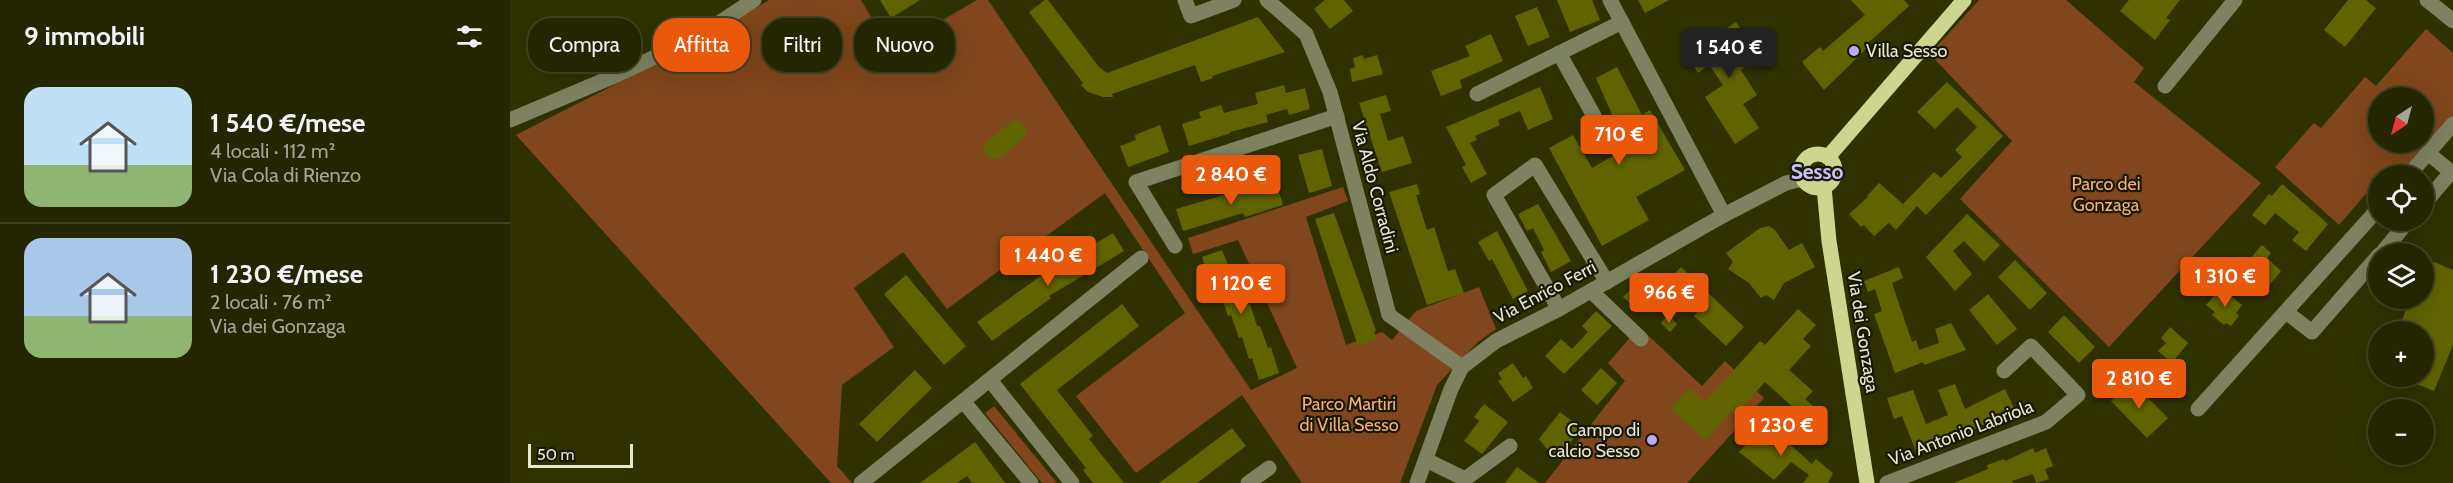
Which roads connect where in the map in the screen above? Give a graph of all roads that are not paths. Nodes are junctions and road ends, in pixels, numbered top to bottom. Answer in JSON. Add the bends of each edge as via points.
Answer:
{"nodes":[{"id":1,"x":754,"y":0,"type":"edge"},
{"id":2,"x":1185,"y":0,"type":"edge"},
{"id":3,"x":1233,"y":0,"type":"edge"},
{"id":4,"x":1267,"y":0,"type":"edge"},
{"id":5,"x":1610,"y":0,"type":"edge"},
{"id":6,"x":1964,"y":0,"type":"edge"},
{"id":7,"x":2235,"y":0,"type":"edge"},
{"id":8,"x":2427,"y":0,"type":"edge"},
{"id":9,"x":2453,"y":21,"type":"edge"},
{"id":10,"x":1622,"y":22,"type":"junction"},
{"id":11,"x":1559,"y":53,"type":"junction"},
{"id":12,"x":2165,"y":86,"type":"dead end"},
{"id":13,"x":1477,"y":94,"type":"dead end"},
{"id":14,"x":1337,"y":116,"type":"junction"},
{"id":15,"x":1593,"y":116,"type":"dead end"},
{"id":16,"x":510,"y":120,"type":"edge"},
{"id":17,"x":2453,"y":124,"type":"edge"},
{"id":18,"x":2434,"y":146,"type":"edge"},
{"id":19,"x":2428,"y":153,"type":"joint"},
{"id":20,"x":1828,"y":157,"type":"junction"},
{"id":21,"x":2418,"y":165,"type":"edge"},
{"id":22,"x":1803,"y":179,"type":"junction"},
{"id":23,"x":1824,"y":187,"type":"junction"},
{"id":24,"x":2434,"y":192,"type":"edge"},
{"id":25,"x":1724,"y":215,"type":"junction"},
{"id":26,"x":2368,"y":220,"type":"edge"},
{"id":27,"x":2400,"y":231,"type":"edge"},
{"id":28,"x":2389,"y":243,"type":"edge"},
{"id":29,"x":1175,"y":246,"type":"dead end"},
{"id":30,"x":1141,"y":258,"type":"dead end"},
{"id":31,"x":2368,"y":268,"type":"edge"},
{"id":32,"x":1606,"y":282,"type":"junction"},
{"id":33,"x":1591,"y":291,"type":"junction"},
{"id":34,"x":1559,"y":309,"type":"junction"},
{"id":35,"x":2286,"y":312,"type":"junction"},
{"id":36,"x":1641,"y":339,"type":"dead end"},
{"id":37,"x":1462,"y":367,"type":"junction"},
{"id":38,"x":2004,"y":371,"type":"dead end"},
{"id":39,"x":990,"y":380,"type":"junction"},
{"id":40,"x":963,"y":401,"type":"junction"},
{"id":41,"x":2198,"y":409,"type":"dead end"},
{"id":42,"x":1510,"y":446,"type":"dead end"},
{"id":43,"x":1426,"y":460,"type":"junction"},
{"id":44,"x":1269,"y":468,"type":"dead end"},
{"id":45,"x":861,"y":483,"type":"edge"},
{"id":46,"x":1031,"y":483,"type":"edge"},
{"id":47,"x":1072,"y":483,"type":"edge"},
{"id":48,"x":1248,"y":483,"type":"edge"},
{"id":49,"x":1417,"y":483,"type":"edge"},
{"id":50,"x":1867,"y":483,"type":"edge"},
{"id":51,"x":1887,"y":483,"type":"edge"}],
"edges":[{"from":1,"to":16,"type":"street","via":[[687,41]]},
{"from":2,"to":3,"type":"street","via":[[1191,16]]},
{"from":4,"to":14,"type":"street","name":"Via Aldo Corradini","via":[[1306,34]]},
{"from":5,"to":10,"type":"street"},
{"from":6,"to":20,"type":"main road"},
{"from":7,"to":12,"type":"street"},
{"from":8,"to":9,"type":"street"},
{"from":10,"to":11,"type":"street"},
{"from":10,"to":25,"type":"street"},
{"from":11,"to":13,"type":"street"},
{"from":11,"to":15,"type":"street"},
{"from":14,"to":29,"type":"street","via":[[1136,182]]},
{"from":14,"to":37,"type":"street","name":"Via Aldo Corradini","via":[[1389,315]]},
{"from":17,"to":18,"type":"street"},
{"from":19,"to":21,"type":"street"},
{"from":19,"to":24,"type":"street","via":[[2451,172]]},
{"from":20,"to":22,"type":"main road","via":[[1809,156],[1801,166]]},
{"from":20,"to":23,"type":"main road","name":"Via dei Gonzaga","via":[[1833,162],[1834,176]]},
{"from":22,"to":23,"type":"main road","via":[[1812,187]]},
{"from":22,"to":25,"type":"street","name":"Via Enrico Ferri","via":[[1786,183]]},
{"from":23,"to":50,"type":"main road","name":"Via dei Gonzaga"},
{"from":25,"to":32,"type":"street","name":"Via Enrico Ferri"},
{"from":26,"to":35,"type":"street"},
{"from":27,"to":28,"type":"street"},
{"from":30,"to":39,"type":"street"},
{"from":31,"to":35,"type":"street","via":[[2312,332]]},
{"from":32,"to":33,"type":"street","name":"Via Enrico Ferri"},
{"from":32,"to":34,"type":"street","via":[[1535,165],[1494,195]]},
{"from":33,"to":34,"type":"street","name":"Via Enrico Ferri"},
{"from":33,"to":36,"type":"street"},
{"from":34,"to":37,"type":"street","name":"Via Enrico Ferri","via":[[1496,341]]},
{"from":35,"to":41,"type":"street"},
{"from":37,"to":43,"type":"street","name":"Via Enrico Ferri"},
{"from":38,"to":51,"type":"street","name":"Via Antonio Labriola","via":[[2031,346],[2078,395],[2046,422]]},
{"from":39,"to":40,"type":"street"},
{"from":39,"to":47,"type":"street"},
{"from":40,"to":45,"type":"street"},
{"from":40,"to":46,"type":"street"},
{"from":42,"to":43,"type":"street","via":[[1465,479]]},
{"from":43,"to":49,"type":"street","name":"Via Enrico Ferri"},
{"from":44,"to":48,"type":"street"}]}
